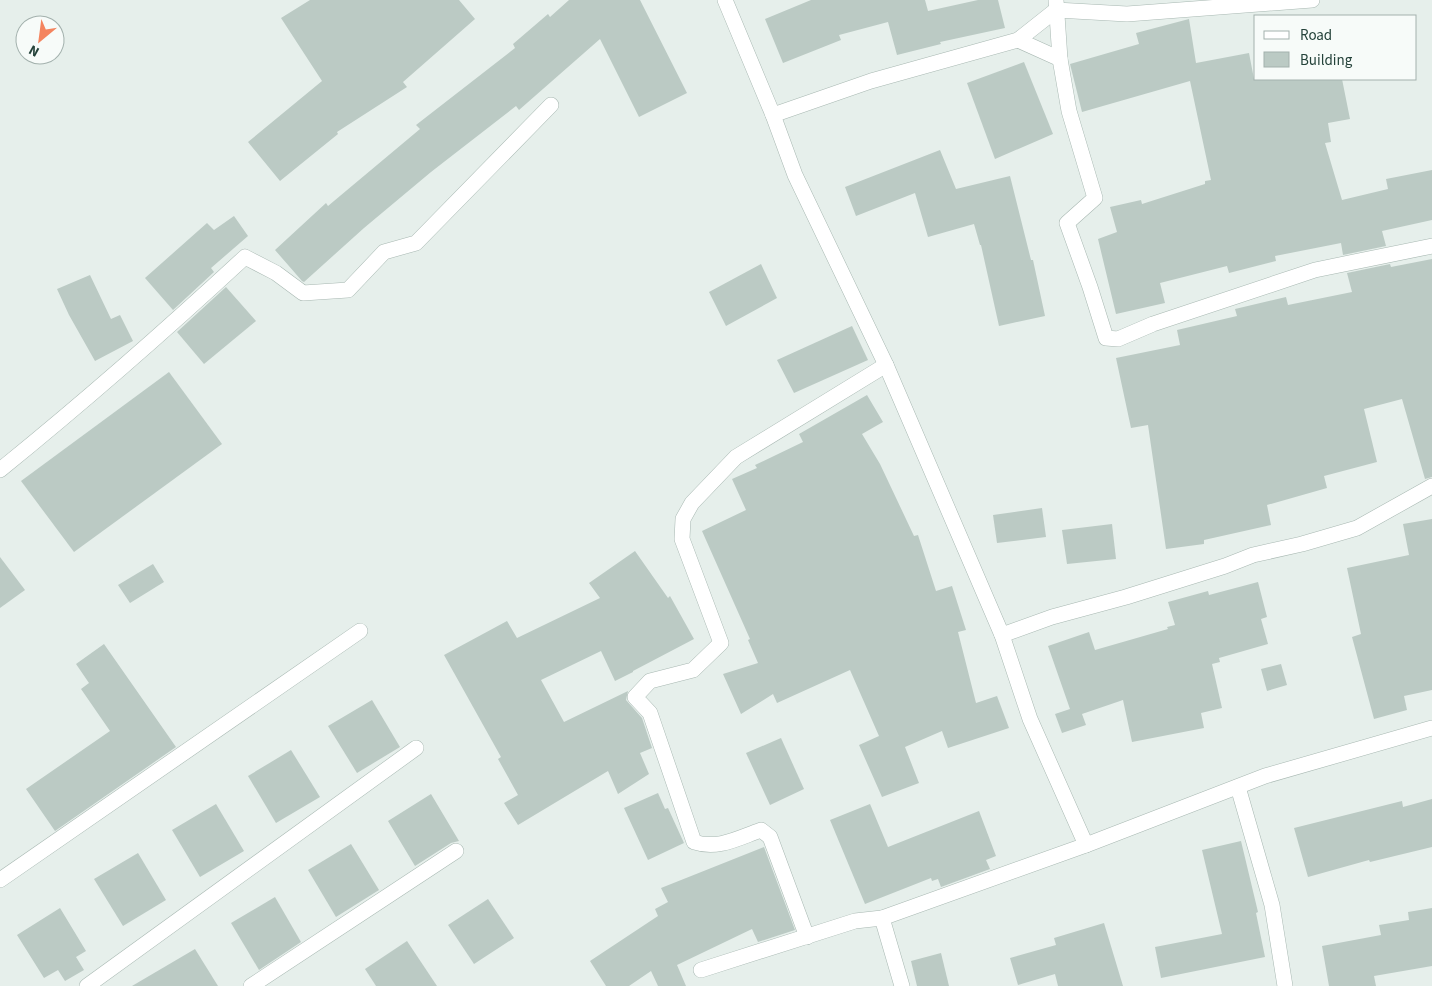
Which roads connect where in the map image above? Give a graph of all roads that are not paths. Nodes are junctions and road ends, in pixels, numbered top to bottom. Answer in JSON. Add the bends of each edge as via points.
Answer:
{"nodes":[{"id":1,"x":725,"y":0,"type":"edge"},
{"id":2,"x":1312,"y":0,"type":"edge"},
{"id":3,"x":1056,"y":5,"type":"edge"},
{"id":4,"x":1018,"y":40,"type":"junction"},
{"id":5,"x":1060,"y":59,"type":"junction"},
{"id":6,"x":551,"y":105,"type":"dead end"},
{"id":7,"x":773,"y":115,"type":"junction"},
{"id":8,"x":1432,"y":246,"type":"edge"},
{"id":9,"x":886,"y":365,"type":"junction"},
{"id":10,"x":0,"y":470,"type":"edge"},
{"id":11,"x":1432,"y":486,"type":"edge"},
{"id":12,"x":360,"y":631,"type":"dead end"},
{"id":13,"x":1002,"y":635,"type":"junction"},
{"id":14,"x":1432,"y":728,"type":"edge"},
{"id":15,"x":416,"y":748,"type":"dead end"},
{"id":16,"x":1238,"y":786,"type":"junction"},
{"id":17,"x":1086,"y":845,"type":"junction"},
{"id":18,"x":456,"y":851,"type":"dead end"},
{"id":19,"x":0,"y":880,"type":"edge"},
{"id":20,"x":882,"y":918,"type":"junction"},
{"id":21,"x":807,"y":937,"type":"junction"},
{"id":22,"x":702,"y":970,"type":"dead end"},
{"id":23,"x":87,"y":986,"type":"edge"},
{"id":24,"x":251,"y":986,"type":"edge"},
{"id":25,"x":902,"y":986,"type":"edge"},
{"id":26,"x":1285,"y":986,"type":"edge"}],
"edges":[{"from":1,"to":7,"type":"street"},
{"from":2,"to":3,"type":"street","via":[[1127,14]]},
{"from":3,"to":4,"type":"street"},
{"from":3,"to":5,"type":"street"},
{"from":4,"to":5,"type":"street"},
{"from":4,"to":7,"type":"street","via":[[871,81]]},
{"from":5,"to":8,"type":"street","via":[[1069,111],[1095,198],[1067,223],[1106,338],[1118,339],[1153,324],[1316,270]]},
{"from":6,"to":10,"type":"street","via":[[416,243],[384,252],[348,290],[303,293],[276,273],[245,258],[76,408]]},
{"from":7,"to":9,"type":"street","via":[[796,175]]},
{"from":9,"to":13,"type":"street"},
{"from":9,"to":21,"type":"street","via":[[736,457],[692,503],[683,519],[682,539],[721,643],[693,670],[650,682],[635,697],[650,713],[694,842],[716,846],[761,830],[770,837]]},
{"from":11,"to":13,"type":"street","via":[[1357,528],[1253,555]]},
{"from":12,"to":19,"type":"street"},
{"from":13,"to":17,"type":"street","via":[[1030,719]]},
{"from":14,"to":16,"type":"street"},
{"from":15,"to":23,"type":"street"},
{"from":16,"to":17,"type":"street"},
{"from":16,"to":26,"type":"street","via":[[1272,905]]},
{"from":17,"to":20,"type":"street"},
{"from":18,"to":24,"type":"street"},
{"from":20,"to":21,"type":"street","via":[[855,921]]},
{"from":20,"to":25,"type":"street"},
{"from":21,"to":22,"type":"street"}]}
